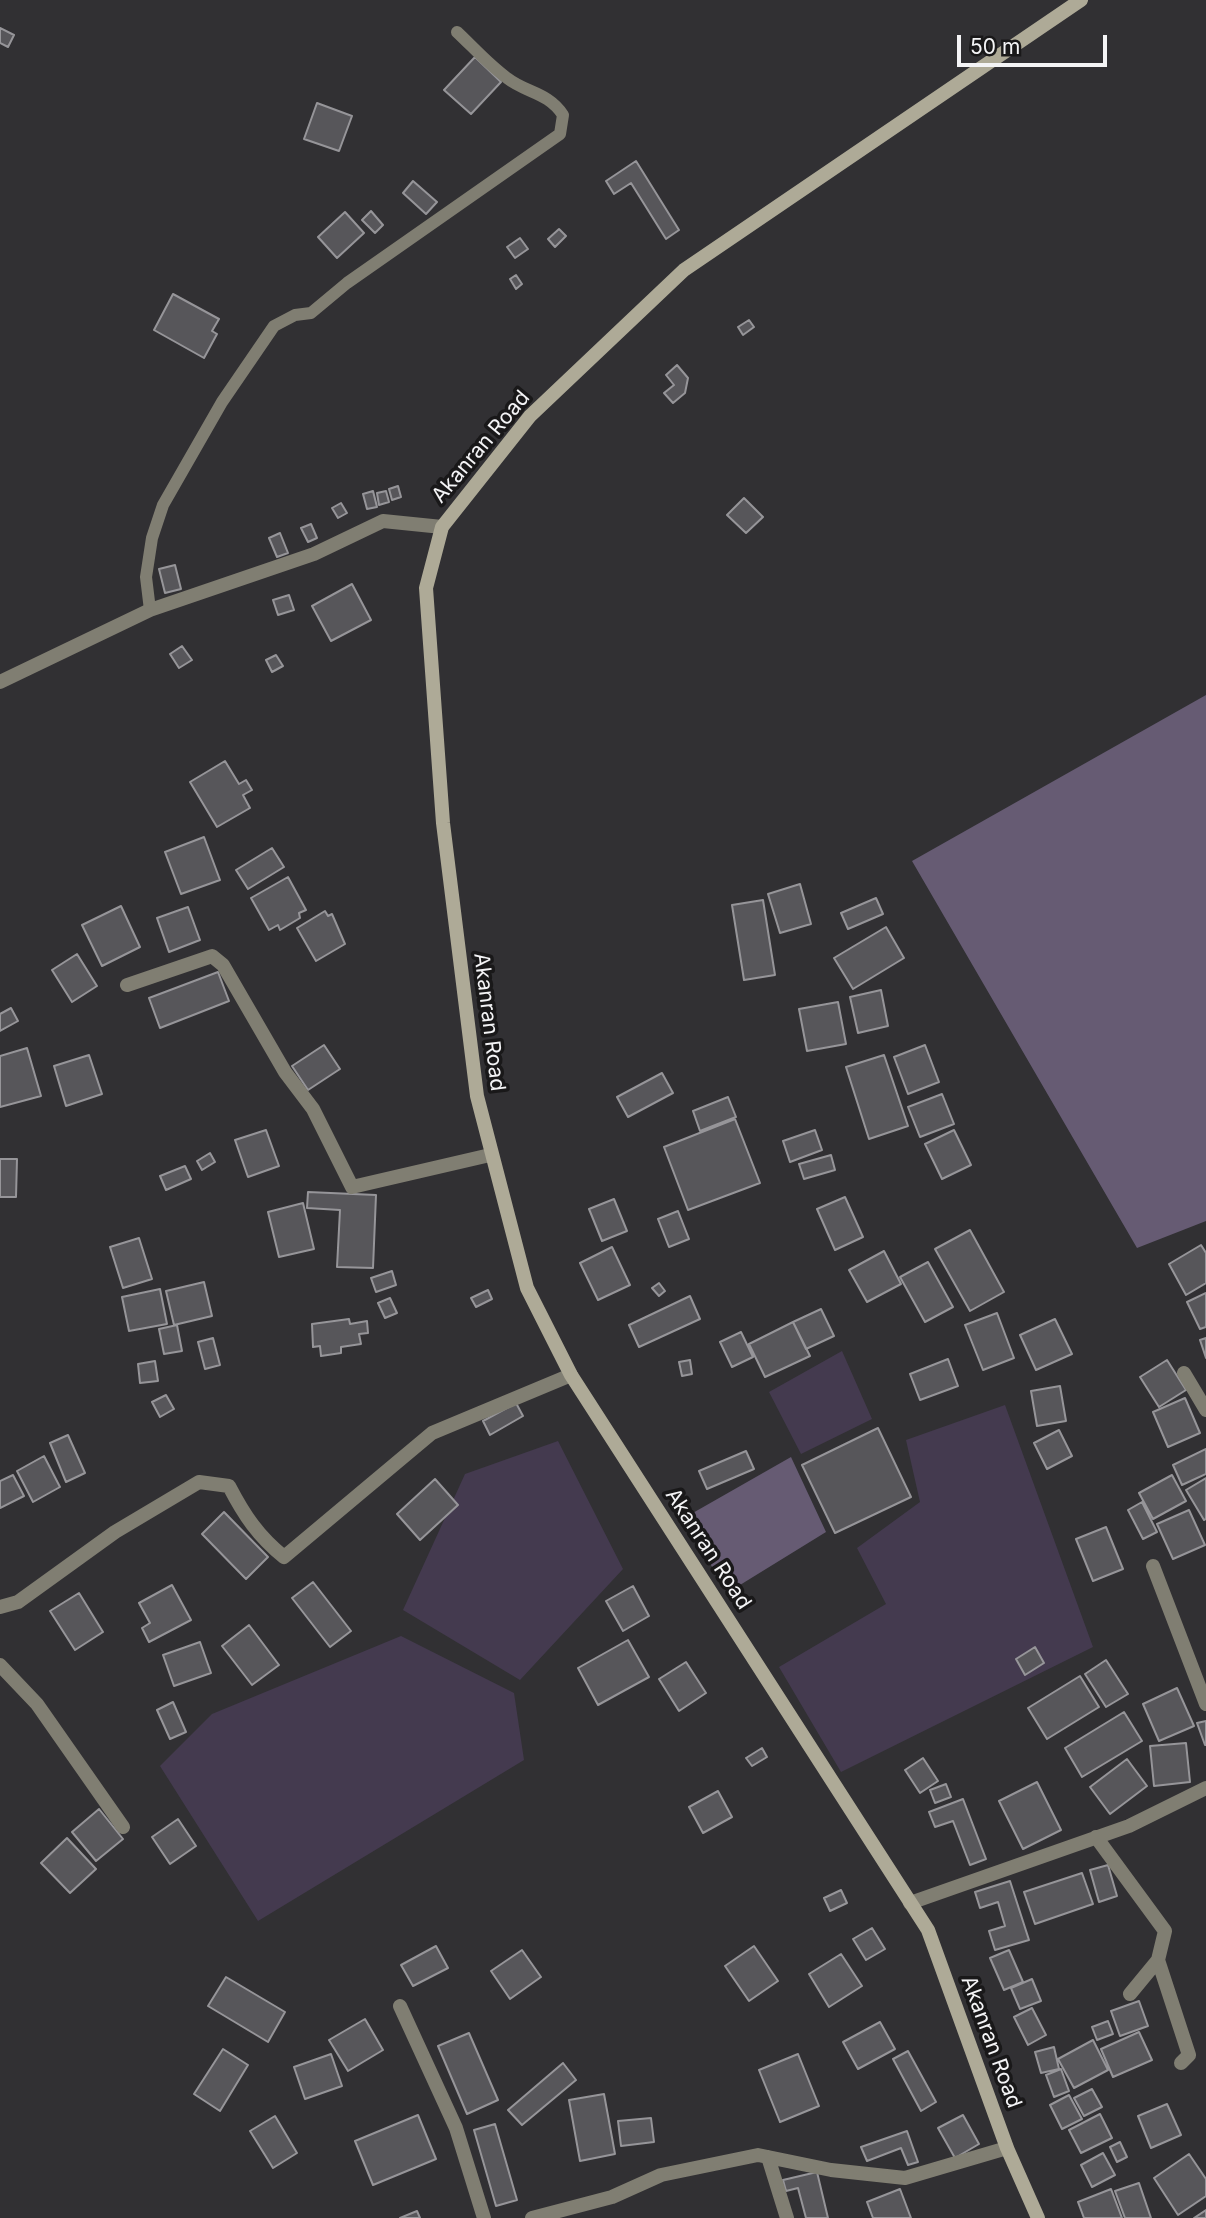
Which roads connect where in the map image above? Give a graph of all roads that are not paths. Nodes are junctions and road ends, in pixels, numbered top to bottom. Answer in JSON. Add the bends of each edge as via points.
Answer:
{"nodes":[{"id":1,"x":1082,"y":0,"type":"edge"},
{"id":2,"x":457,"y":32,"type":"dead end"},
{"id":3,"x":442,"y":527,"type":"junction"},
{"id":4,"x":150,"y":610,"type":"junction"},
{"id":5,"x":0,"y":682,"type":"edge"},
{"id":6,"x":127,"y":985,"type":"dead end"},
{"id":7,"x":490,"y":1154,"type":"junction"},
{"id":8,"x":1184,"y":1373,"type":"dead end"},
{"id":9,"x":571,"y":1375,"type":"junction"},
{"id":10,"x":1206,"y":1410,"type":"edge"},
{"id":11,"x":1153,"y":1566,"type":"dead end"},
{"id":12,"x":0,"y":1607,"type":"edge"},
{"id":13,"x":0,"y":1665,"type":"edge"},
{"id":14,"x":1206,"y":1704,"type":"edge"},
{"id":15,"x":1206,"y":1788,"type":"edge"},
{"id":16,"x":123,"y":1827,"type":"dead end"},
{"id":17,"x":1096,"y":1837,"type":"junction"},
{"id":18,"x":910,"y":1903,"type":"junction"},
{"id":19,"x":1158,"y":1960,"type":"junction"},
{"id":20,"x":1130,"y":1994,"type":"dead end"},
{"id":21,"x":400,"y":2006,"type":"dead end"},
{"id":22,"x":1181,"y":2063,"type":"dead end"},
{"id":23,"x":1007,"y":2148,"type":"junction"},
{"id":24,"x":768,"y":2157,"type":"junction"},
{"id":25,"x":484,"y":2218,"type":"edge"},
{"id":26,"x":532,"y":2218,"type":"edge"},
{"id":27,"x":787,"y":2218,"type":"edge"},
{"id":28,"x":1038,"y":2218,"type":"edge"}],
"edges":[{"from":1,"to":3,"type":"main road","name":"Akanran Road","via":[[684,270],[530,416]]},
{"from":2,"to":4,"type":"lane","via":[[509,80],[556,106],[563,115],[559,134],[311,313],[274,326],[222,402],[163,505],[146,578]]},
{"from":3,"to":4,"type":"street","via":[[383,521],[314,554]]},
{"from":3,"to":7,"type":"main road","name":"Akanran Road","via":[[426,588],[442,810],[477,1096]]},
{"from":4,"to":5,"type":"street"},
{"from":6,"to":7,"type":"street","via":[[212,956],[223,965],[285,1072],[313,1109],[352,1187]]},
{"from":7,"to":9,"type":"main road","name":"Akanran Road","via":[[527,1288]]},
{"from":8,"to":10,"type":"street"},
{"from":9,"to":12,"type":"street","via":[[432,1433],[284,1558],[246,1520],[229,1486],[199,1482],[115,1532],[18,1602]]},
{"from":9,"to":18,"type":"main road","name":"Akanran Road"},
{"from":11,"to":14,"type":"street"},
{"from":13,"to":16,"type":"street","via":[[37,1704]]},
{"from":15,"to":17,"type":"street"},
{"from":17,"to":18,"type":"street"},
{"from":17,"to":19,"type":"street","via":[[1165,1931]]},
{"from":18,"to":23,"type":"main road","name":"Akanran Road","via":[[928,1930]]},
{"from":19,"to":20,"type":"street"},
{"from":19,"to":22,"type":"street","via":[[1189,2055]]},
{"from":21,"to":25,"type":"street","via":[[456,2128]]},
{"from":23,"to":24,"type":"street","via":[[905,2178]]},
{"from":23,"to":28,"type":"main road","name":"Akanran Road"},
{"from":24,"to":26,"type":"street","via":[[758,2155],[661,2175],[612,2197]]},
{"from":24,"to":27,"type":"street"}]}
